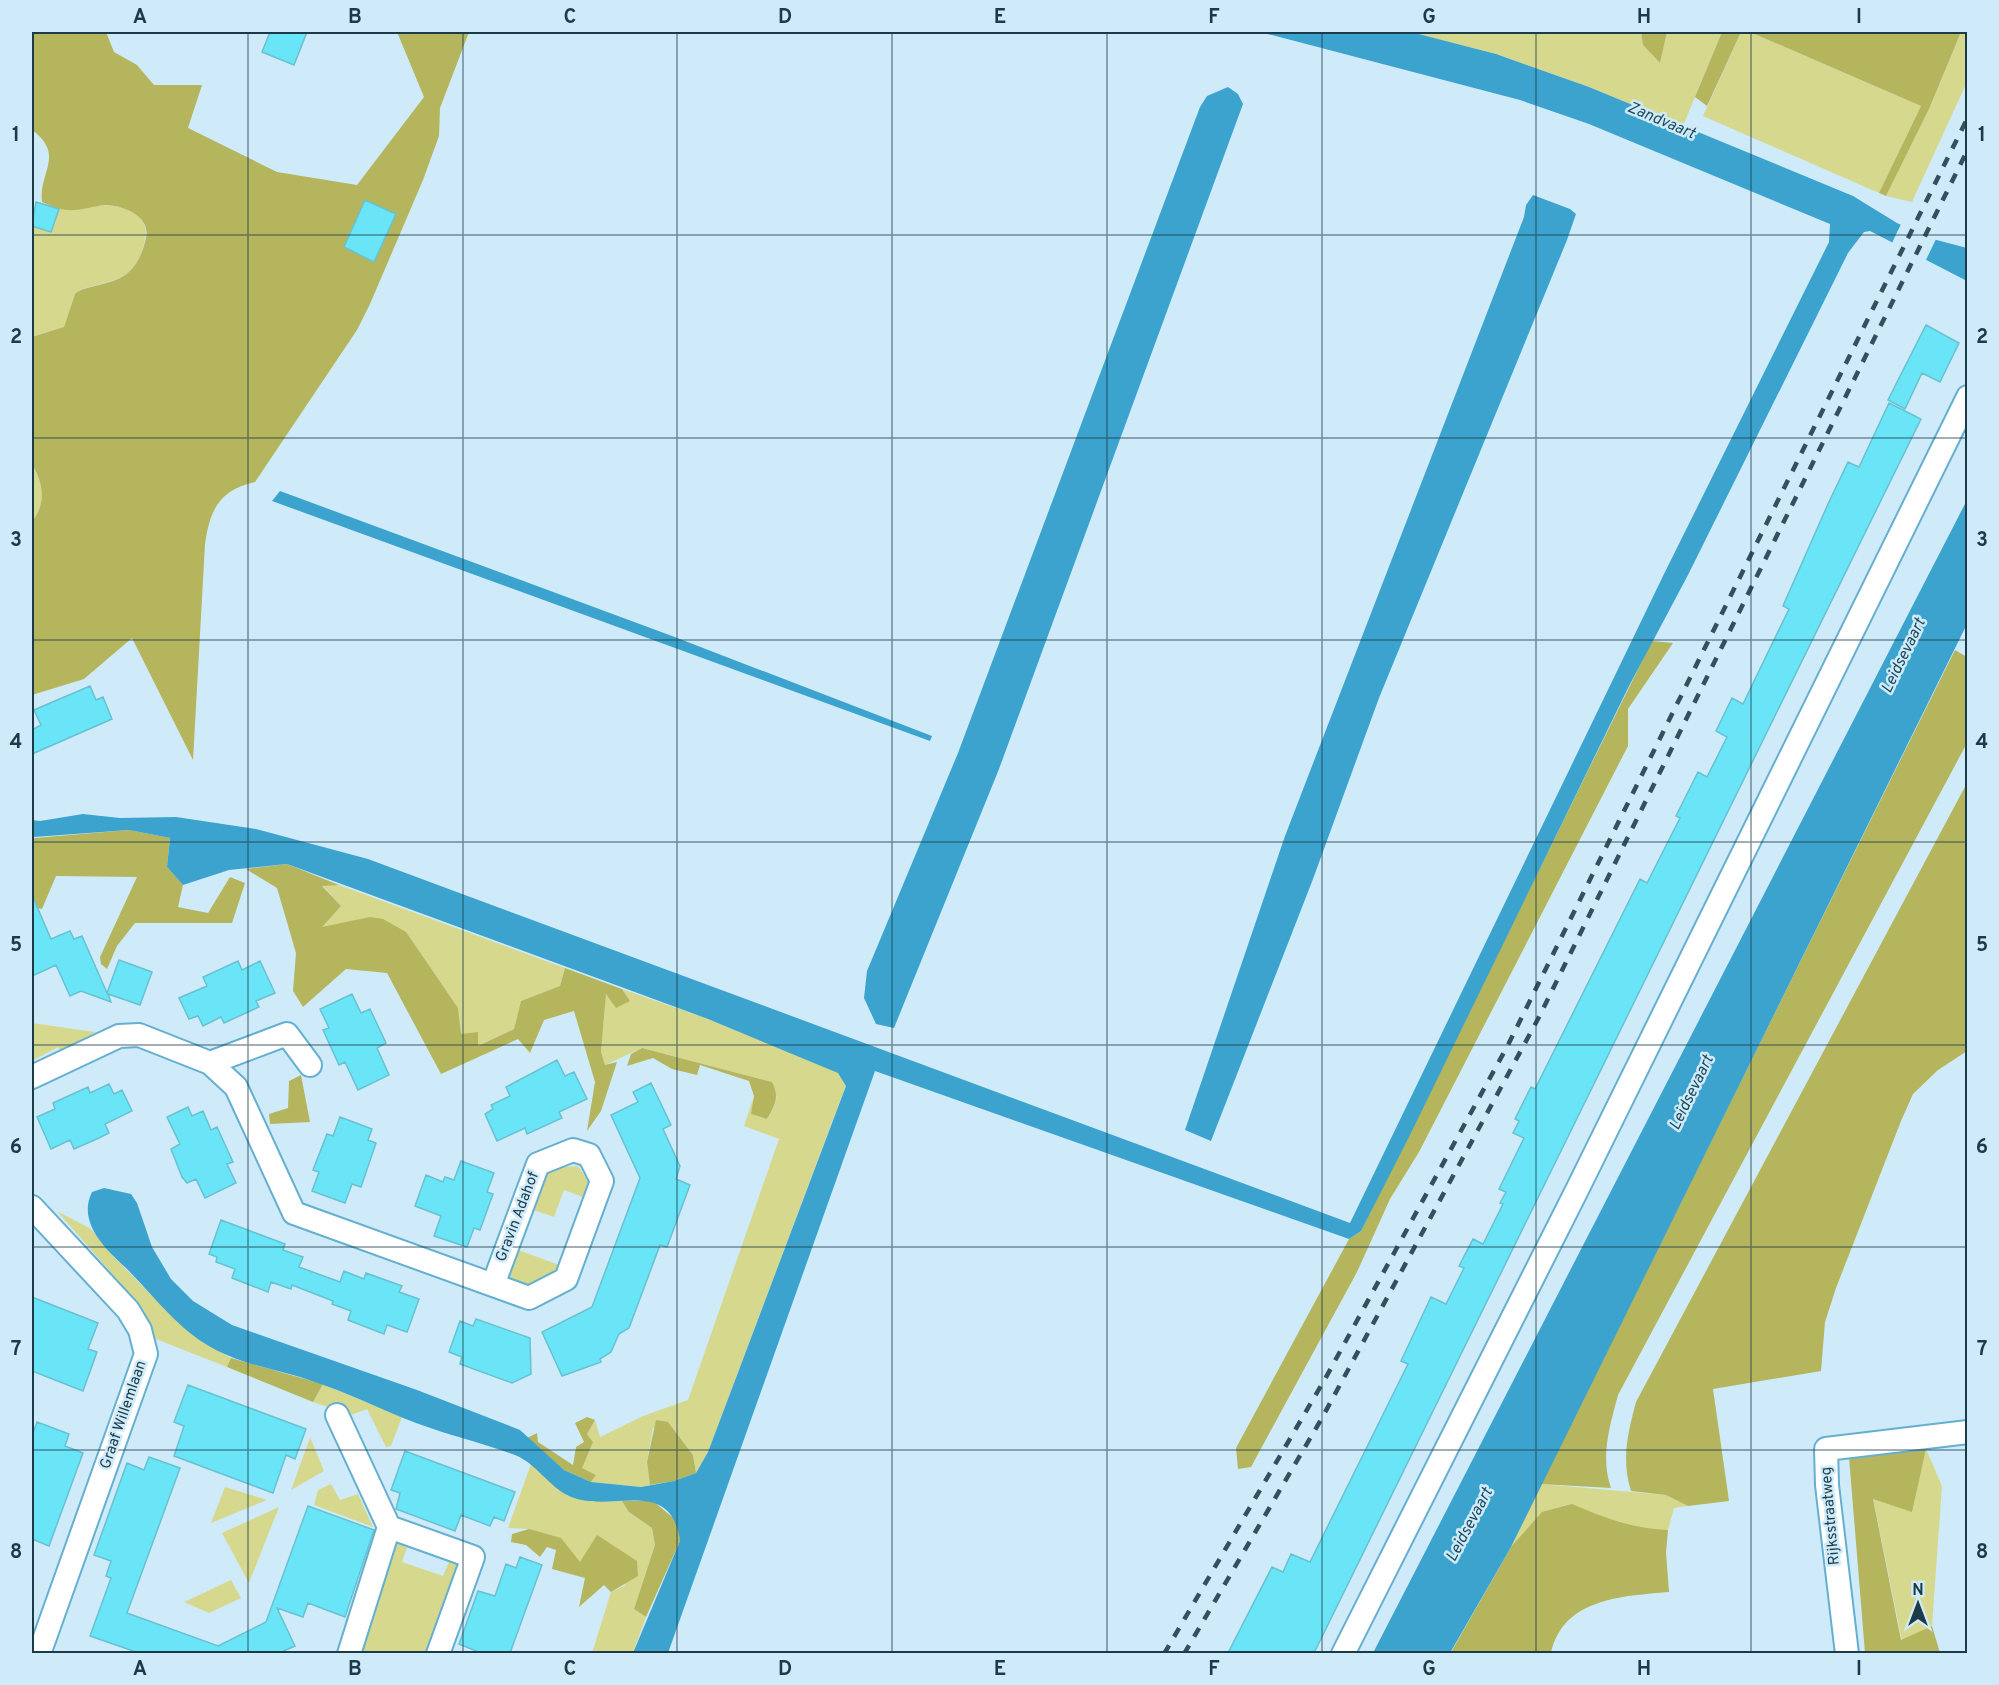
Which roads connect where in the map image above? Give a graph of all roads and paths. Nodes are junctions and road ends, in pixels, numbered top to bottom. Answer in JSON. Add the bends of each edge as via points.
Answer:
{"nodes":[{"id":1,"x":1968,"y":397,"type":"edge"},
{"id":2,"x":210,"y":1063,"type":"junction"},
{"id":3,"x":309,"y":1065,"type":"dead end"},
{"id":4,"x":32,"y":1077,"type":"edge"},
{"id":5,"x":32,"y":1208,"type":"edge"},
{"id":6,"x":493,"y":1285,"type":"junction"},
{"id":7,"x":337,"y":1415,"type":"dead end"},
{"id":8,"x":1968,"y":1432,"type":"edge"},
{"id":9,"x":389,"y":1527,"type":"junction"},
{"id":10,"x":39,"y":1653,"type":"edge"},
{"id":11,"x":349,"y":1653,"type":"edge"},
{"id":12,"x":438,"y":1653,"type":"edge"},
{"id":13,"x":1343,"y":1653,"type":"edge"},
{"id":14,"x":1847,"y":1653,"type":"edge"}],
"edges":[{"from":1,"to":13,"type":"street","via":[[1577,1190]]},
{"from":2,"to":3,"type":"street","via":[[287,1034]]},
{"from":2,"to":4,"type":"street","name":"Gravin Adahof","via":[[129,1034]]},
{"from":2,"to":6,"type":"street","name":"Gravin Adahof","via":[[236,1087],[294,1213]]},
{"from":5,"to":10,"type":"street","name":"Graaf Willemlaan","via":[[128,1310],[140,1330],[146,1354]]},
{"from":6,"to":6,"type":"street","name":"Gravin Adahof","via":[[529,1298],[566,1279],[602,1181],[589,1155],[573,1150],[538,1164]]},
{"from":7,"to":9,"type":"street"},
{"from":8,"to":14,"type":"street","name":"Rijksstraatweg","via":[[1826,1449],[1829,1509]]},
{"from":9,"to":11,"type":"street"},
{"from":9,"to":12,"type":"street","via":[[473,1557]]}]}
